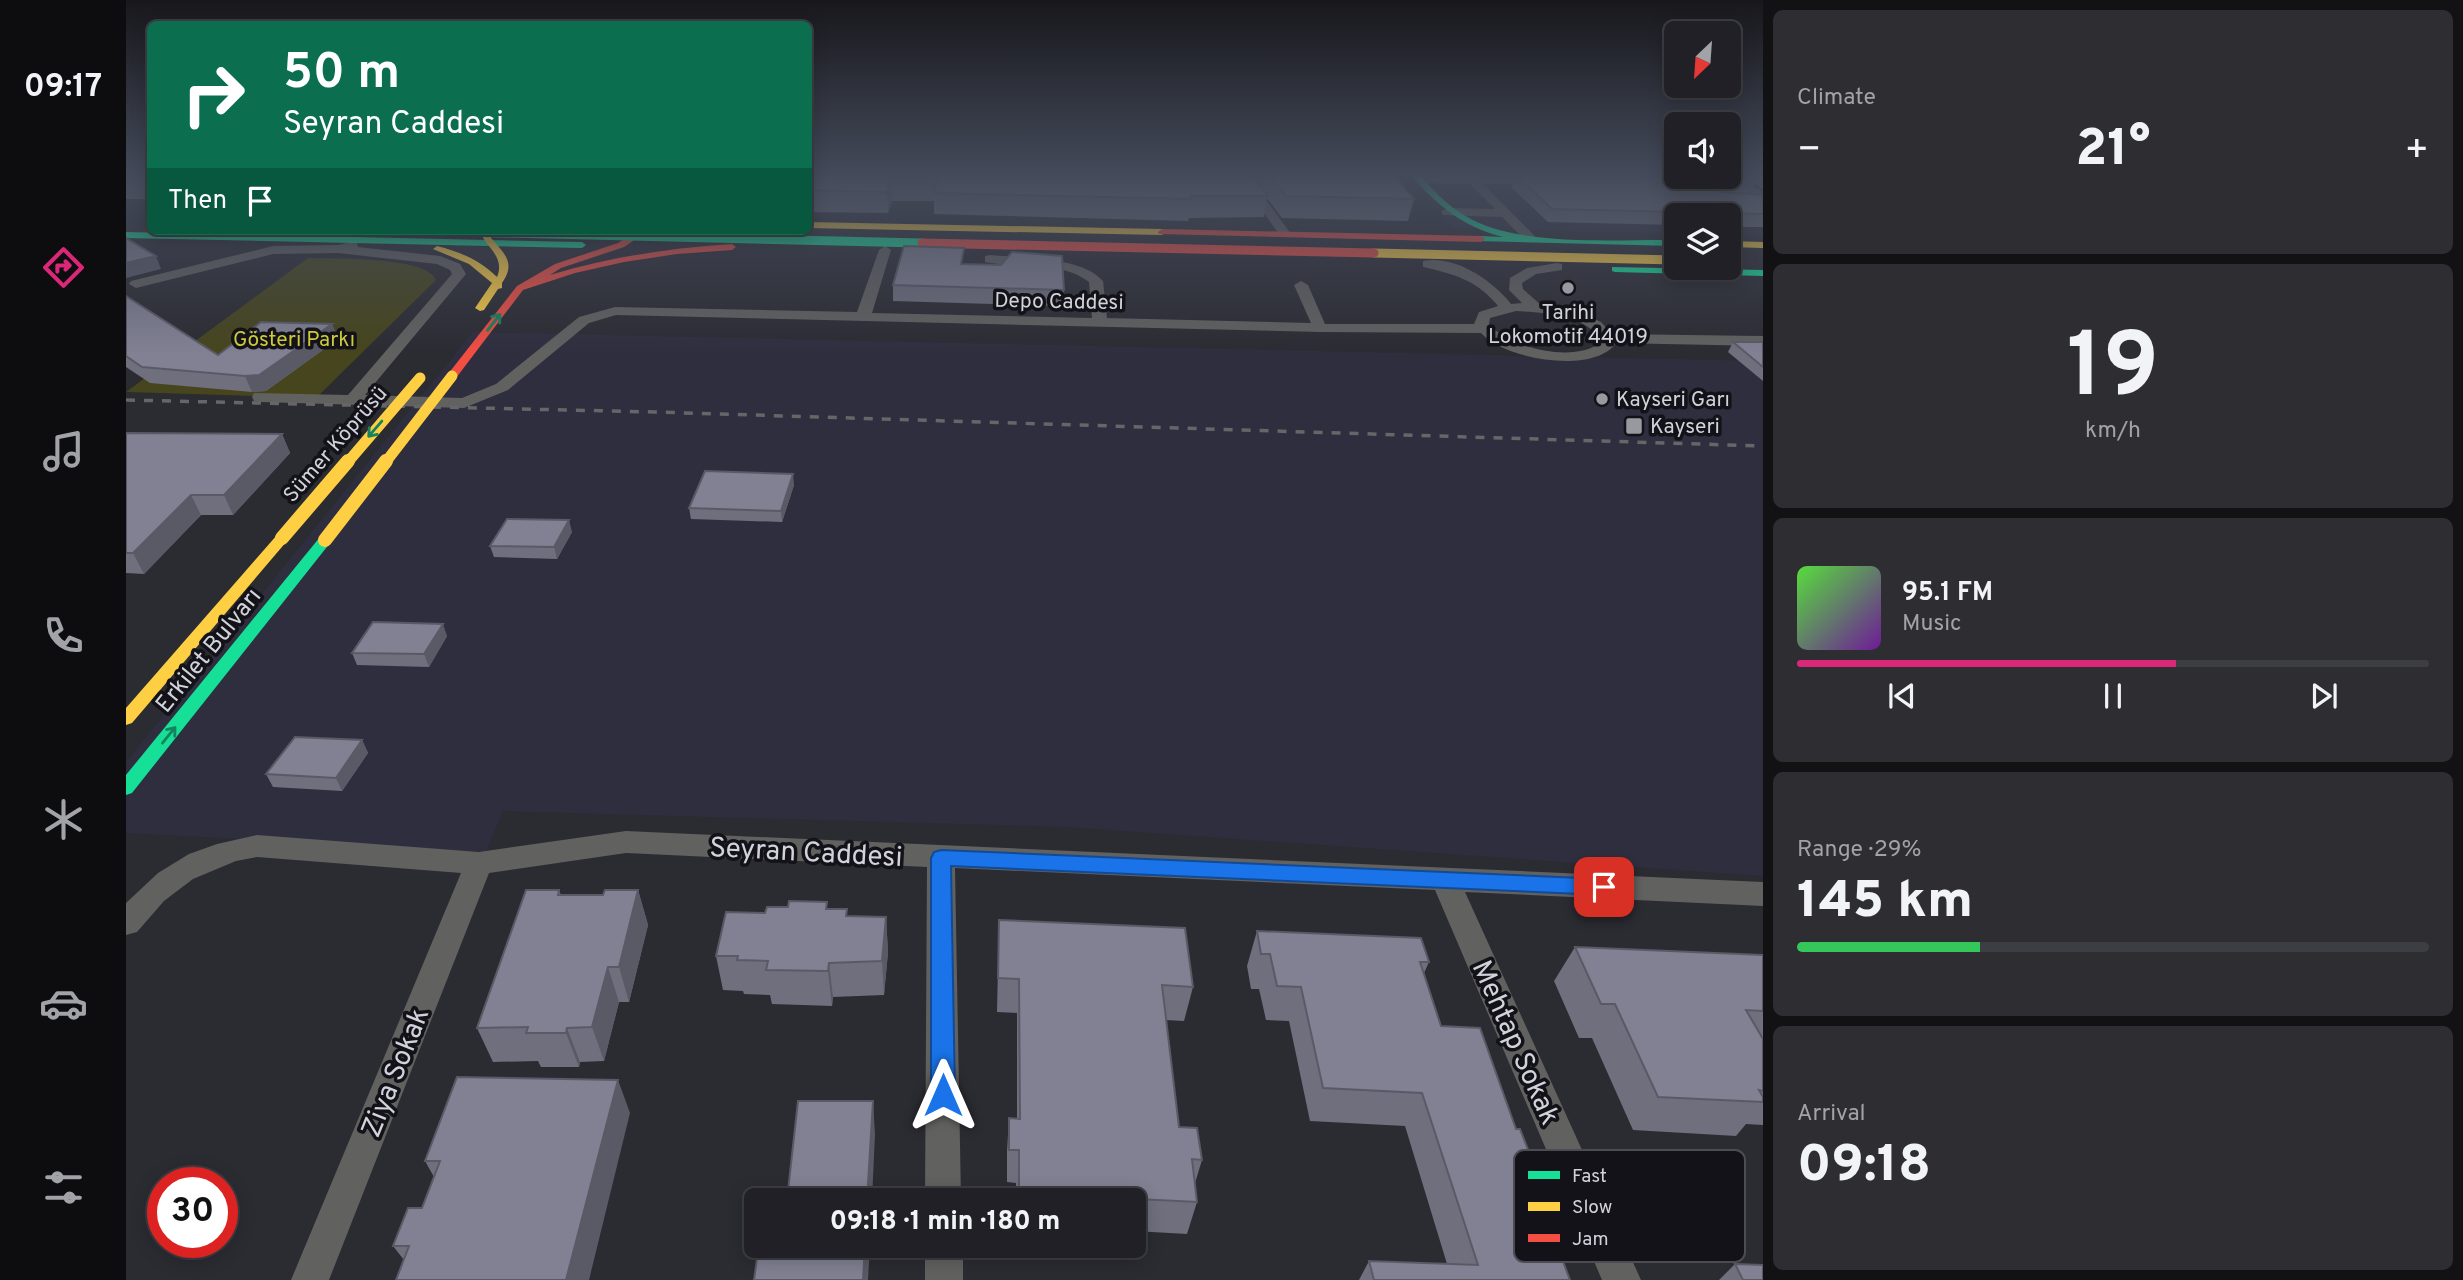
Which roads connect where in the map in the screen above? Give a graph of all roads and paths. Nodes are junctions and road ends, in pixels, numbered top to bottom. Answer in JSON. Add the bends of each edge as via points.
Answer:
{"nodes":[{"id":1,"x":126,"y":235,"type":"edge"},
{"id":2,"x":592,"y":235,"type":"edge"},
{"id":3,"x":632,"y":235,"type":"edge"},
{"id":4,"x":903,"y":235,"type":"edge"},
{"id":5,"x":1330,"y":235,"type":"edge"},
{"id":6,"x":1357,"y":235,"type":"edge"},
{"id":7,"x":1507,"y":235,"type":"edge"},
{"id":8,"x":1522,"y":235,"type":"edge"},
{"id":9,"x":1411,"y":236,"type":"junction"},
{"id":10,"x":491,"y":237,"type":"edge"},
{"id":11,"x":1525,"y":239,"type":"junction"},
{"id":12,"x":376,"y":240,"type":"junction"},
{"id":13,"x":1611,"y":241,"type":"junction"},
{"id":14,"x":1664,"y":243,"type":"edge"},
{"id":15,"x":1741,"y":244,"type":"edge"},
{"id":16,"x":621,"y":245,"type":"junction"},
{"id":17,"x":1763,"y":245,"type":"edge"},
{"id":18,"x":732,"y":247,"type":"junction"},
{"id":19,"x":338,"y":249,"type":"junction"},
{"id":20,"x":885,"y":250,"type":"junction"},
{"id":21,"x":1664,"y":253,"type":"edge"},
{"id":22,"x":1741,"y":254,"type":"edge"},
{"id":23,"x":1763,"y":255,"type":"edge"},
{"id":24,"x":990,"y":259,"type":"dead end"},
{"id":25,"x":1664,"y":260,"type":"edge"},
{"id":26,"x":1741,"y":261,"type":"edge"},
{"id":27,"x":1352,"y":262,"type":"junction"},
{"id":28,"x":1763,"y":262,"type":"edge"},
{"id":29,"x":1428,"y":264,"type":"junction"},
{"id":30,"x":1557,"y":267,"type":"junction"},
{"id":31,"x":1639,"y":270,"type":"junction"},
{"id":32,"x":1763,"y":273,"type":"edge"},
{"id":33,"x":136,"y":284,"type":"dead end"},
{"id":34,"x":1301,"y":285,"type":"dead end"},
{"id":35,"x":499,"y":286,"type":"junction"},
{"id":36,"x":520,"y":288,"type":"junction"},
{"id":37,"x":1507,"y":308,"type":"junction"},
{"id":38,"x":1536,"y":308,"type":"junction"},
{"id":39,"x":472,"y":317,"type":"dead end"},
{"id":40,"x":863,"y":317,"type":"junction"},
{"id":41,"x":1100,"y":323,"type":"junction"},
{"id":42,"x":1320,"y":328,"type":"junction"},
{"id":43,"x":1483,"y":329,"type":"junction"},
{"id":44,"x":1608,"y":338,"type":"junction"},
{"id":45,"x":1763,"y":341,"type":"edge"},
{"id":46,"x":424,"y":373,"type":"dead end"},
{"id":47,"x":260,"y":397,"type":"edge"},
{"id":48,"x":352,"y":400,"type":"junction"},
{"id":49,"x":282,"y":538,"type":"joint"},
{"id":50,"x":325,"y":540,"type":"joint"},
{"id":51,"x":126,"y":719,"type":"edge"},
{"id":52,"x":126,"y":788,"type":"edge"},
{"id":53,"x":941,"y":858,"type":"junction"},
{"id":54,"x":479,"y":863,"type":"junction"},
{"id":55,"x":1446,"y":880,"type":"junction"},
{"id":56,"x":1763,"y":894,"type":"edge"},
{"id":57,"x":126,"y":923,"type":"edge"},
{"id":58,"x":1565,"y":1150,"type":"edge"},
{"id":59,"x":943,"y":1188,"type":"edge"},
{"id":60,"x":944,"y":1258,"type":"edge"},
{"id":61,"x":1614,"y":1262,"type":"edge"},
{"id":62,"x":310,"y":1280,"type":"edge"},
{"id":63,"x":944,"y":1280,"type":"edge"},
{"id":64,"x":1622,"y":1280,"type":"edge"}],
"edges":[{"from":1,"to":12,"type":"main road"},
{"from":2,"to":25,"type":"main road","bridge":true},
{"from":3,"to":16,"type":"main road"},
{"from":4,"to":21,"type":"main road"},
{"from":5,"to":27,"type":"main road","via":[[1359,240],[1373,249],[1371,258]]},
{"from":6,"to":9,"type":"main road"},
{"from":7,"to":11,"type":"main road"},
{"from":8,"to":11,"type":"street"},
{"from":9,"to":11,"type":"main road"},
{"from":9,"to":29,"type":"main road","via":[[1391,240],[1386,248]]},
{"from":10,"to":12,"type":"main road"},
{"from":10,"to":16,"type":"main road"},
{"from":10,"to":35,"type":"main road","via":[[506,265]]},
{"from":11,"to":13,"type":"main road"},
{"from":11,"to":30,"type":"main road","via":[[1554,244],[1575,256],[1574,262]]},
{"from":12,"to":19,"type":"street"},
{"from":12,"to":35,"type":"main road","via":[[455,254],[487,271]]},
{"from":13,"to":14,"type":"main road"},
{"from":13,"to":31,"type":"main road","via":[[1590,245],[1587,250],[1607,263]]},
{"from":15,"to":17,"type":"main road"},
{"from":16,"to":18,"type":"main road"},
{"from":16,"to":36,"type":"main road","via":[[558,266]]},
{"from":18,"to":20,"type":"main road"},
{"from":18,"to":36,"type":"main road","via":[[621,258]]},
{"from":19,"to":33,"type":"street","via":[[273,250]]},
{"from":19,"to":48,"type":"street","via":[[440,260],[451,264],[458,274]]},
{"from":20,"to":27,"type":"main road"},
{"from":20,"to":40,"type":"street"},
{"from":22,"to":23,"type":"main road"},
{"from":24,"to":41,"type":"street","via":[[1088,274],[1096,281]]},
{"from":26,"to":28,"type":"main road"},
{"from":27,"to":29,"type":"main road"},
{"from":29,"to":30,"type":"main road"},
{"from":29,"to":37,"type":"street","via":[[1485,282]]},
{"from":30,"to":31,"type":"main road"},
{"from":30,"to":38,"type":"street","via":[[1532,271],[1515,281],[1516,290]]},
{"from":31,"to":32,"type":"main road"},
{"from":34,"to":42,"type":"street"},
{"from":35,"to":39,"type":"main road"},
{"from":50,"to":36,"type":"main road","name":"Sümer Köprüsü","one_way":true,"bridge":true},
{"from":37,"to":38,"type":"street"},
{"from":37,"to":43,"type":"street","via":[[1484,315]]},
{"from":38,"to":44,"type":"street","via":[[1583,319]]},
{"from":40,"to":41,"type":"street","name":"Depo Caddesi"},
{"from":40,"to":48,"type":"street","name":"Depo Caddesi","via":[[606,313],[584,320],[509,383],[464,403]]},
{"from":41,"to":42,"type":"street","name":"Depo Caddesi"},
{"from":42,"to":43,"type":"street","name":"Depo Caddesi"},
{"from":43,"to":44,"type":"street","via":[[1505,344],[1558,356],[1593,354],[1606,347]]},
{"from":44,"to":45,"type":"street"},
{"from":46,"to":49,"type":"main road","name":"Sümer Köprüsü","one_way":true,"bridge":true},
{"from":47,"to":48,"type":"street","name":"Depo Caddesi"},
{"from":49,"to":51,"type":"main road","name":"Erkilet Bulvarı"},
{"from":52,"to":50,"type":"main road","name":"Erkilet Bulvarı","one_way":true},
{"from":53,"to":54,"type":"street","name":"Seyran Caddesi","via":[[626,842]]},
{"from":53,"to":55,"type":"street","name":"Seyran Caddesi"},
{"from":53,"to":59,"type":"street"},
{"from":54,"to":57,"type":"street","name":"Seyran Caddesi","via":[[278,847],[235,849],[190,865],[170,878]]},
{"from":54,"to":62,"type":"street","name":"Ziya Sokak"},
{"from":55,"to":56,"type":"street","name":"Seyran Caddesi"},
{"from":55,"to":58,"type":"street","name":"Mehtap Sokak"},
{"from":60,"to":63,"type":"street"},
{"from":61,"to":64,"type":"street","name":"Mehtap Sokak"}]}
